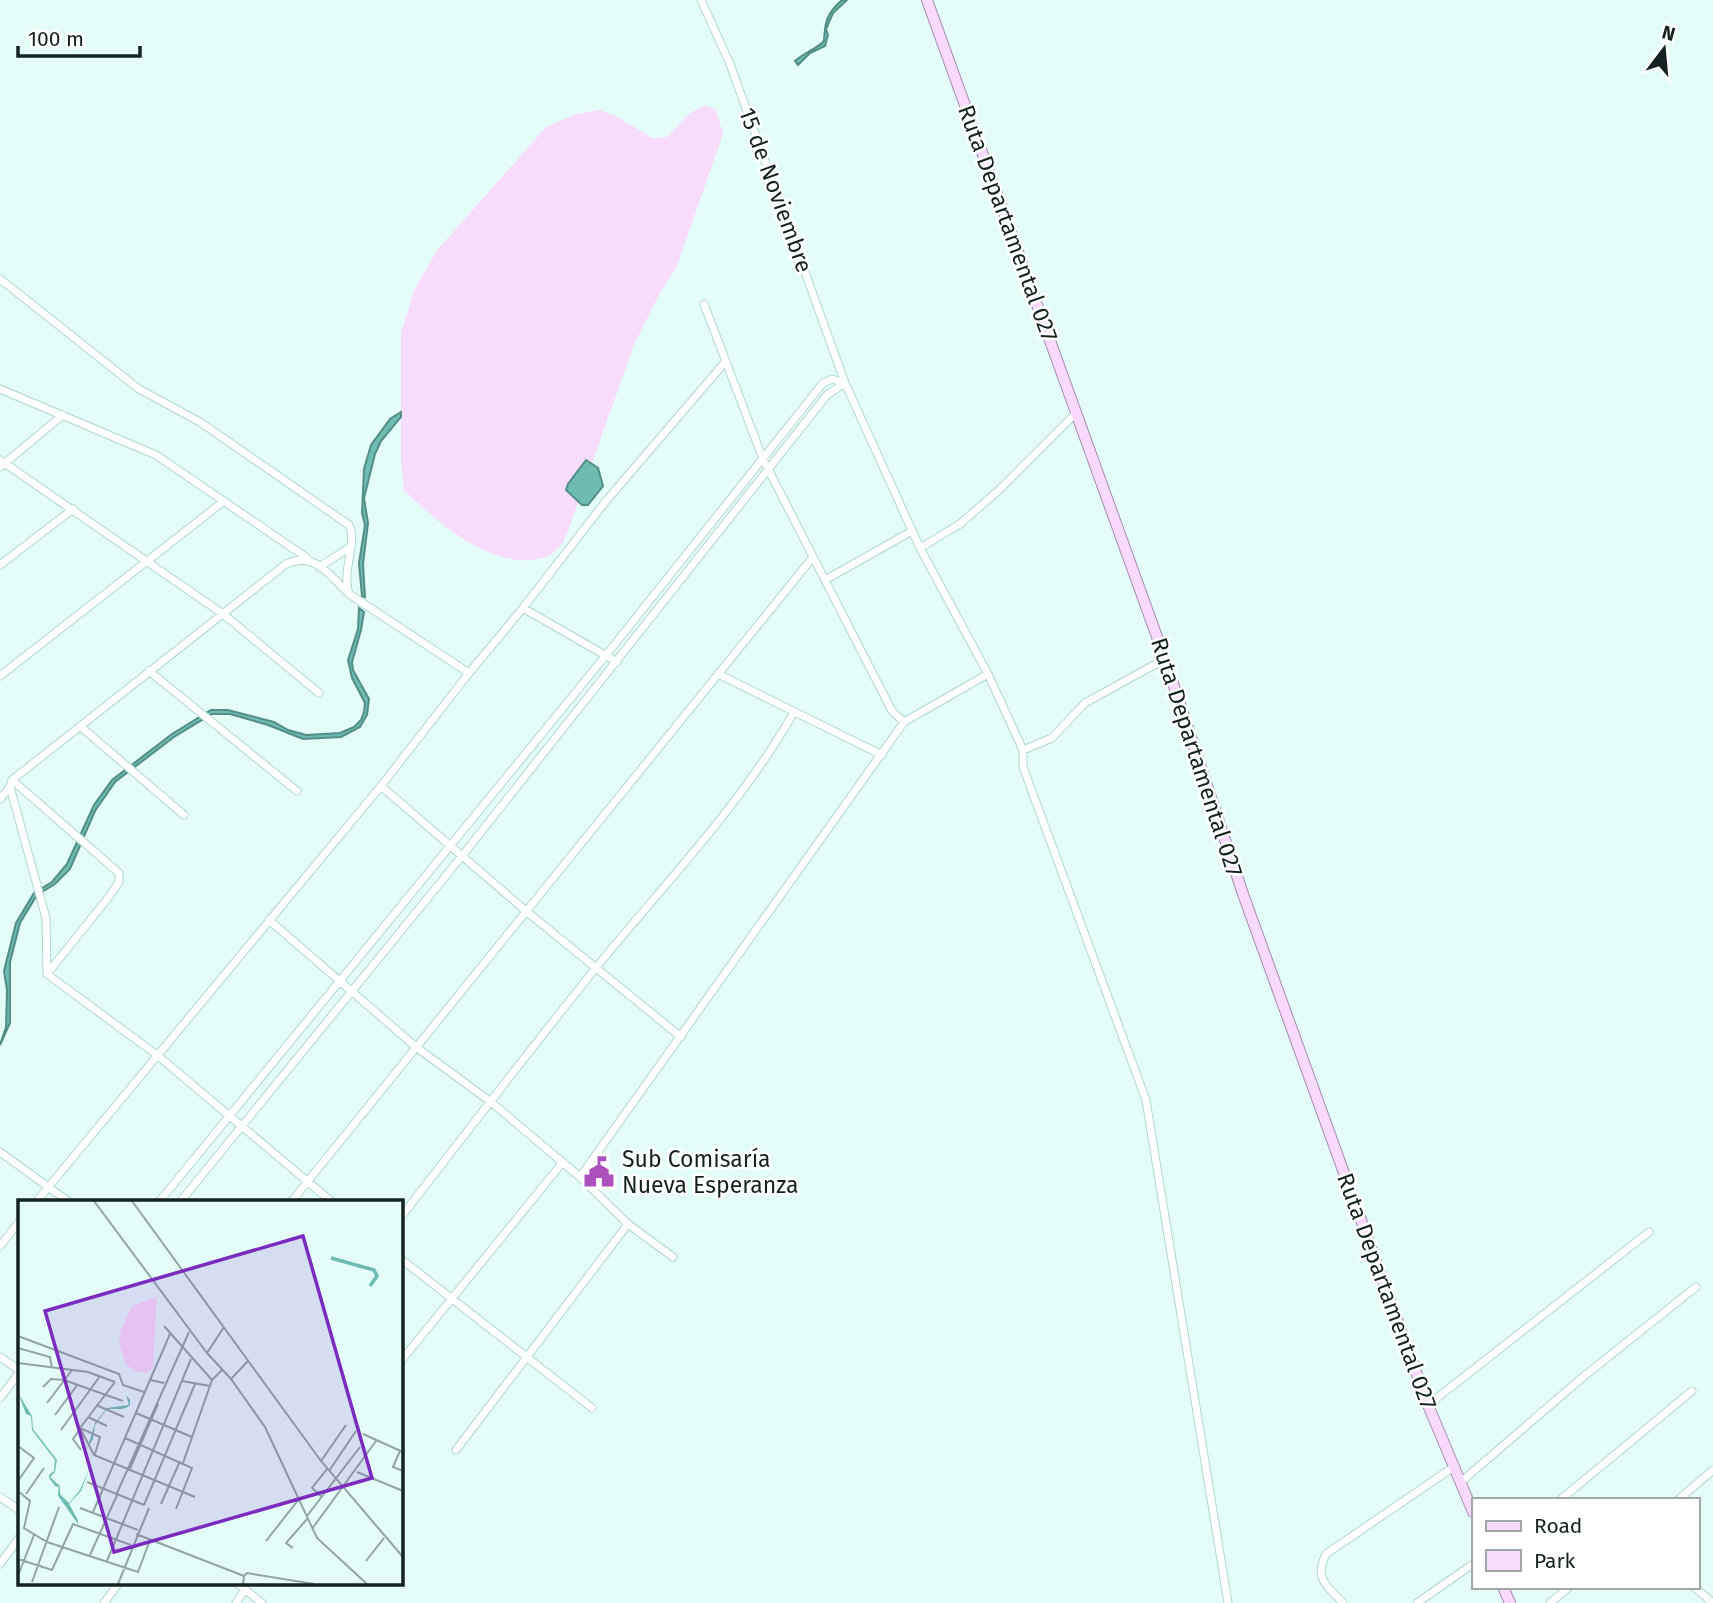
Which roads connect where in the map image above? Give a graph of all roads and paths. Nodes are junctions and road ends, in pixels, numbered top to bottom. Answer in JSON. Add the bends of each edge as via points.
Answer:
{"nodes":[{"id":1,"x":701,"y":0,"type":"edge"},
{"id":2,"x":927,"y":0,"type":"edge"},
{"id":3,"x":0,"y":279,"type":"edge"},
{"id":4,"x":704,"y":304,"type":"dead end"},
{"id":5,"x":726,"y":361,"type":"junction"},
{"id":6,"x":845,"y":383,"type":"junction"},
{"id":7,"x":0,"y":388,"type":"edge"},
{"id":8,"x":1076,"y":413,"type":"junction"},
{"id":9,"x":63,"y":415,"type":"junction"},
{"id":10,"x":763,"y":459,"type":"junction"},
{"id":11,"x":2,"y":463,"type":"edge"},
{"id":12,"x":769,"y":470,"type":"junction"},
{"id":13,"x":223,"y":501,"type":"junction"},
{"id":14,"x":73,"y":509,"type":"junction"},
{"id":15,"x":912,"y":531,"type":"junction"},
{"id":16,"x":349,"y":548,"type":"junction"},
{"id":17,"x":920,"y":548,"type":"junction"},
{"id":18,"x":813,"y":557,"type":"junction"},
{"id":19,"x":309,"y":560,"type":"junction"},
{"id":20,"x":148,"y":561,"type":"junction"},
{"id":21,"x":0,"y":565,"type":"edge"},
{"id":22,"x":319,"y":567,"type":"junction"},
{"id":23,"x":825,"y":579,"type":"junction"},
{"id":24,"x":349,"y":594,"type":"junction"},
{"id":25,"x":523,"y":608,"type":"junction"},
{"id":26,"x":223,"y":614,"type":"junction"},
{"id":27,"x":607,"y":654,"type":"junction"},
{"id":28,"x":1165,"y":659,"type":"junction"},
{"id":29,"x":617,"y":662,"type":"junction"},
{"id":30,"x":149,"y":671,"type":"junction"},
{"id":31,"x":469,"y":673,"type":"junction"},
{"id":32,"x":718,"y":674,"type":"junction"},
{"id":33,"x":988,"y":674,"type":"junction"},
{"id":34,"x":0,"y":676,"type":"edge"},
{"id":35,"x":319,"y":693,"type":"dead end"},
{"id":36,"x":794,"y":712,"type":"junction"},
{"id":37,"x":904,"y":722,"type":"junction"},
{"id":38,"x":80,"y":726,"type":"junction"},
{"id":39,"x":1023,"y":750,"type":"junction"},
{"id":40,"x":881,"y":755,"type":"junction"},
{"id":41,"x":11,"y":784,"type":"junction"},
{"id":42,"x":381,"y":786,"type":"junction"},
{"id":43,"x":297,"y":791,"type":"dead end"},
{"id":44,"x":0,"y":799,"type":"edge"},
{"id":45,"x":184,"y":815,"type":"dead end"},
{"id":46,"x":449,"y":845,"type":"junction"},
{"id":47,"x":462,"y":856,"type":"junction"},
{"id":48,"x":526,"y":911,"type":"junction"},
{"id":49,"x":269,"y":920,"type":"junction"},
{"id":50,"x":596,"y":968,"type":"junction"},
{"id":51,"x":47,"y":974,"type":"junction"},
{"id":52,"x":340,"y":980,"type":"junction"},
{"id":53,"x":352,"y":991,"type":"junction"},
{"id":54,"x":681,"y":1037,"type":"junction"},
{"id":55,"x":416,"y":1047,"type":"junction"},
{"id":56,"x":157,"y":1055,"type":"junction"},
{"id":57,"x":491,"y":1102,"type":"junction"},
{"id":58,"x":230,"y":1116,"type":"junction"},
{"id":59,"x":242,"y":1126,"type":"junction"},
{"id":60,"x":0,"y":1152,"type":"edge"},
{"id":61,"x":563,"y":1162,"type":"junction"},
{"id":62,"x":580,"y":1177,"type":"junction"},
{"id":63,"x":308,"y":1182,"type":"junction"},
{"id":64,"x":49,"y":1186,"type":"junction"},
{"id":65,"x":38,"y":1200,"type":"edge"},
{"id":66,"x":66,"y":1200,"type":"edge"},
{"id":67,"x":161,"y":1200,"type":"edge"},
{"id":68,"x":182,"y":1200,"type":"edge"},
{"id":69,"x":293,"y":1200,"type":"edge"},
{"id":70,"x":329,"y":1200,"type":"edge"},
{"id":71,"x":402,"y":1216,"type":"edge"},
{"id":72,"x":18,"y":1223,"type":"edge"},
{"id":73,"x":628,"y":1224,"type":"junction"},
{"id":74,"x":1649,"y":1232,"type":"dead end"},
{"id":75,"x":0,"y":1245,"type":"edge"},
{"id":76,"x":673,"y":1257,"type":"dead end"},
{"id":77,"x":402,"y":1260,"type":"edge"},
{"id":78,"x":1696,"y":1287,"type":"dead end"},
{"id":79,"x":452,"y":1299,"type":"junction"},
{"id":80,"x":527,"y":1356,"type":"junction"},
{"id":81,"x":0,"y":1357,"type":"edge"},
{"id":82,"x":402,"y":1360,"type":"edge"},
{"id":83,"x":18,"y":1370,"type":"edge"},
{"id":84,"x":18,"y":1372,"type":"edge"},
{"id":85,"x":1692,"y":1391,"type":"dead end"},
{"id":86,"x":0,"y":1398,"type":"edge"},
{"id":87,"x":1428,"y":1405,"type":"junction"},
{"id":88,"x":592,"y":1408,"type":"dead end"},
{"id":89,"x":456,"y":1450,"type":"dead end"},
{"id":90,"x":1455,"y":1466,"type":"junction"},
{"id":91,"x":1713,"y":1470,"type":"edge"},
{"id":92,"x":1462,"y":1482,"type":"junction"},
{"id":93,"x":0,"y":1497,"type":"edge"},
{"id":94,"x":1562,"y":1498,"type":"edge"},
{"id":95,"x":1680,"y":1498,"type":"edge"},
{"id":96,"x":18,"y":1509,"type":"edge"},
{"id":97,"x":1472,"y":1509,"type":"edge"},
{"id":98,"x":18,"y":1539,"type":"edge"},
{"id":99,"x":0,"y":1564,"type":"edge"},
{"id":100,"x":1472,"y":1565,"type":"edge"},
{"id":101,"x":114,"y":1586,"type":"edge"},
{"id":102,"x":242,"y":1586,"type":"edge"},
{"id":103,"x":1567,"y":1589,"type":"edge"},
{"id":104,"x":1696,"y":1589,"type":"edge"},
{"id":105,"x":1226,"y":1602,"type":"edge"},
{"id":106,"x":104,"y":1603,"type":"edge"},
{"id":107,"x":236,"y":1603,"type":"edge"},
{"id":108,"x":262,"y":1603,"type":"edge"},
{"id":109,"x":1343,"y":1603,"type":"edge"},
{"id":110,"x":1417,"y":1603,"type":"edge"},
{"id":111,"x":1550,"y":1603,"type":"edge"},
{"id":112,"x":1713,"y":1603,"type":"edge"}],
"edges":[{"from":1,"to":6,"type":"street","name":"15 de Noviembre","via":[[730,64]]},
{"from":2,"to":8,"type":"main road","name":"Ruta Departamental 027"},
{"from":3,"to":16,"type":"street","via":[[139,390],[200,422],[346,523],[352,529]]},
{"from":4,"to":5,"type":"street"},
{"from":5,"to":10,"type":"street"},
{"from":5,"to":25,"type":"street","via":[[606,500]]},
{"from":6,"to":10,"type":"street","via":[[832,379],[823,383]]},
{"from":6,"to":12,"type":"street","via":[[827,396]]},
{"from":6,"to":15,"type":"street","name":"15 de Noviembre"},
{"from":7,"to":9,"type":"street"},
{"from":8,"to":17,"type":"street","via":[[960,524]]},
{"from":8,"to":28,"type":"main road","name":"Ruta Departamental 027"},
{"from":9,"to":11,"type":"street"},
{"from":9,"to":13,"type":"street","via":[[156,455]]},
{"from":10,"to":12,"type":"street"},
{"from":10,"to":27,"type":"street"},
{"from":11,"to":14,"type":"street"},
{"from":12,"to":18,"type":"street"},
{"from":12,"to":29,"type":"street"},
{"from":13,"to":19,"type":"street"},
{"from":13,"to":20,"type":"street"},
{"from":14,"to":20,"type":"street"},
{"from":14,"to":21,"type":"street"},
{"from":15,"to":17,"type":"street","name":"15 de Noviembre"},
{"from":15,"to":23,"type":"street"},
{"from":16,"to":22,"type":"street"},
{"from":16,"to":24,"type":"street"},
{"from":17,"to":33,"type":"street","name":"15 de Noviembre"},
{"from":18,"to":23,"type":"street"},
{"from":18,"to":32,"type":"street"},
{"from":19,"to":22,"type":"street"},
{"from":19,"to":26,"type":"street","via":[[286,564]]},
{"from":20,"to":26,"type":"street"},
{"from":20,"to":34,"type":"street"},
{"from":22,"to":24,"type":"street"},
{"from":23,"to":37,"type":"street","via":[[892,711]]},
{"from":24,"to":31,"type":"street"},
{"from":25,"to":27,"type":"street"},
{"from":25,"to":31,"type":"street"},
{"from":26,"to":30,"type":"street"},
{"from":26,"to":35,"type":"street"},
{"from":27,"to":29,"type":"street"},
{"from":27,"to":46,"type":"street"},
{"from":28,"to":39,"type":"street","via":[[1085,702],[1052,738]]},
{"from":28,"to":87,"type":"main road","name":"Ruta Departamental 027","via":[[1243,894]]},
{"from":29,"to":47,"type":"street"},
{"from":30,"to":38,"type":"street"},
{"from":30,"to":43,"type":"street"},
{"from":31,"to":42,"type":"street"},
{"from":32,"to":36,"type":"street"},
{"from":32,"to":48,"type":"street"},
{"from":33,"to":37,"type":"street"},
{"from":33,"to":39,"type":"street","name":"15 de Noviembre"},
{"from":36,"to":40,"type":"street"},
{"from":36,"to":50,"type":"street","via":[[770,755],[717,826]]},
{"from":37,"to":40,"type":"street"},
{"from":38,"to":41,"type":"street"},
{"from":38,"to":45,"type":"street"},
{"from":39,"to":105,"type":"street","name":"15 de Noviembre","via":[[1023,767],[1146,1100]]},
{"from":40,"to":54,"type":"street"},
{"from":41,"to":44,"type":"street"},
{"from":41,"to":51,"type":"street","via":[[46,918]]},
{"from":41,"to":51,"type":"street","via":[[119,873],[119,882],[108,898]]},
{"from":42,"to":46,"type":"street"},
{"from":42,"to":49,"type":"street"},
{"from":46,"to":47,"type":"street"},
{"from":46,"to":52,"type":"street"},
{"from":47,"to":48,"type":"street"},
{"from":47,"to":53,"type":"street"},
{"from":48,"to":50,"type":"street"},
{"from":48,"to":55,"type":"street"},
{"from":49,"to":52,"type":"street"},
{"from":49,"to":56,"type":"street"},
{"from":50,"to":54,"type":"street"},
{"from":50,"to":57,"type":"street"},
{"from":51,"to":56,"type":"street"},
{"from":52,"to":53,"type":"street"},
{"from":52,"to":58,"type":"street"},
{"from":53,"to":55,"type":"street"},
{"from":53,"to":59,"type":"street"},
{"from":54,"to":62,"type":"street"},
{"from":55,"to":57,"type":"street"},
{"from":55,"to":63,"type":"street"},
{"from":56,"to":58,"type":"street"},
{"from":56,"to":64,"type":"street"},
{"from":57,"to":61,"type":"street"},
{"from":57,"to":71,"type":"street"},
{"from":58,"to":59,"type":"street"},
{"from":58,"to":67,"type":"street"},
{"from":59,"to":63,"type":"street"},
{"from":59,"to":68,"type":"street"},
{"from":60,"to":64,"type":"street"},
{"from":61,"to":62,"type":"street"},
{"from":61,"to":79,"type":"street"},
{"from":62,"to":73,"type":"street"},
{"from":63,"to":69,"type":"street"},
{"from":63,"to":70,"type":"street"},
{"from":64,"to":65,"type":"street"},
{"from":64,"to":66,"type":"street"},
{"from":72,"to":75,"type":"street"},
{"from":73,"to":76,"type":"street"},
{"from":73,"to":80,"type":"street"},
{"from":74,"to":87,"type":"street"},
{"from":77,"to":79,"type":"street"},
{"from":78,"to":92,"type":"street"},
{"from":79,"to":80,"type":"street"},
{"from":79,"to":82,"type":"street"},
{"from":80,"to":88,"type":"street"},
{"from":80,"to":89,"type":"street"},
{"from":81,"to":83,"type":"street"},
{"from":84,"to":86,"type":"street"},
{"from":85,"to":94,"type":"street"},
{"from":87,"to":90,"type":"main road","name":"Ruta Departamental 027"},
{"from":90,"to":92,"type":"main road","name":"Ruta Departamental 027"},
{"from":90,"to":109,"type":"street","via":[[1326,1554],[1320,1568],[1322,1581]]},
{"from":91,"to":95,"type":"street"},
{"from":92,"to":97,"type":"main road","name":"Ruta Departamental 027"},
{"from":93,"to":96,"type":"street"},
{"from":98,"to":99,"type":"street"},
{"from":100,"to":110,"type":"street"},
{"from":101,"to":106,"type":"street"},
{"from":102,"to":107,"type":"street"},
{"from":102,"to":108,"type":"street"},
{"from":103,"to":111,"type":"street"},
{"from":104,"to":112,"type":"street"}]}
